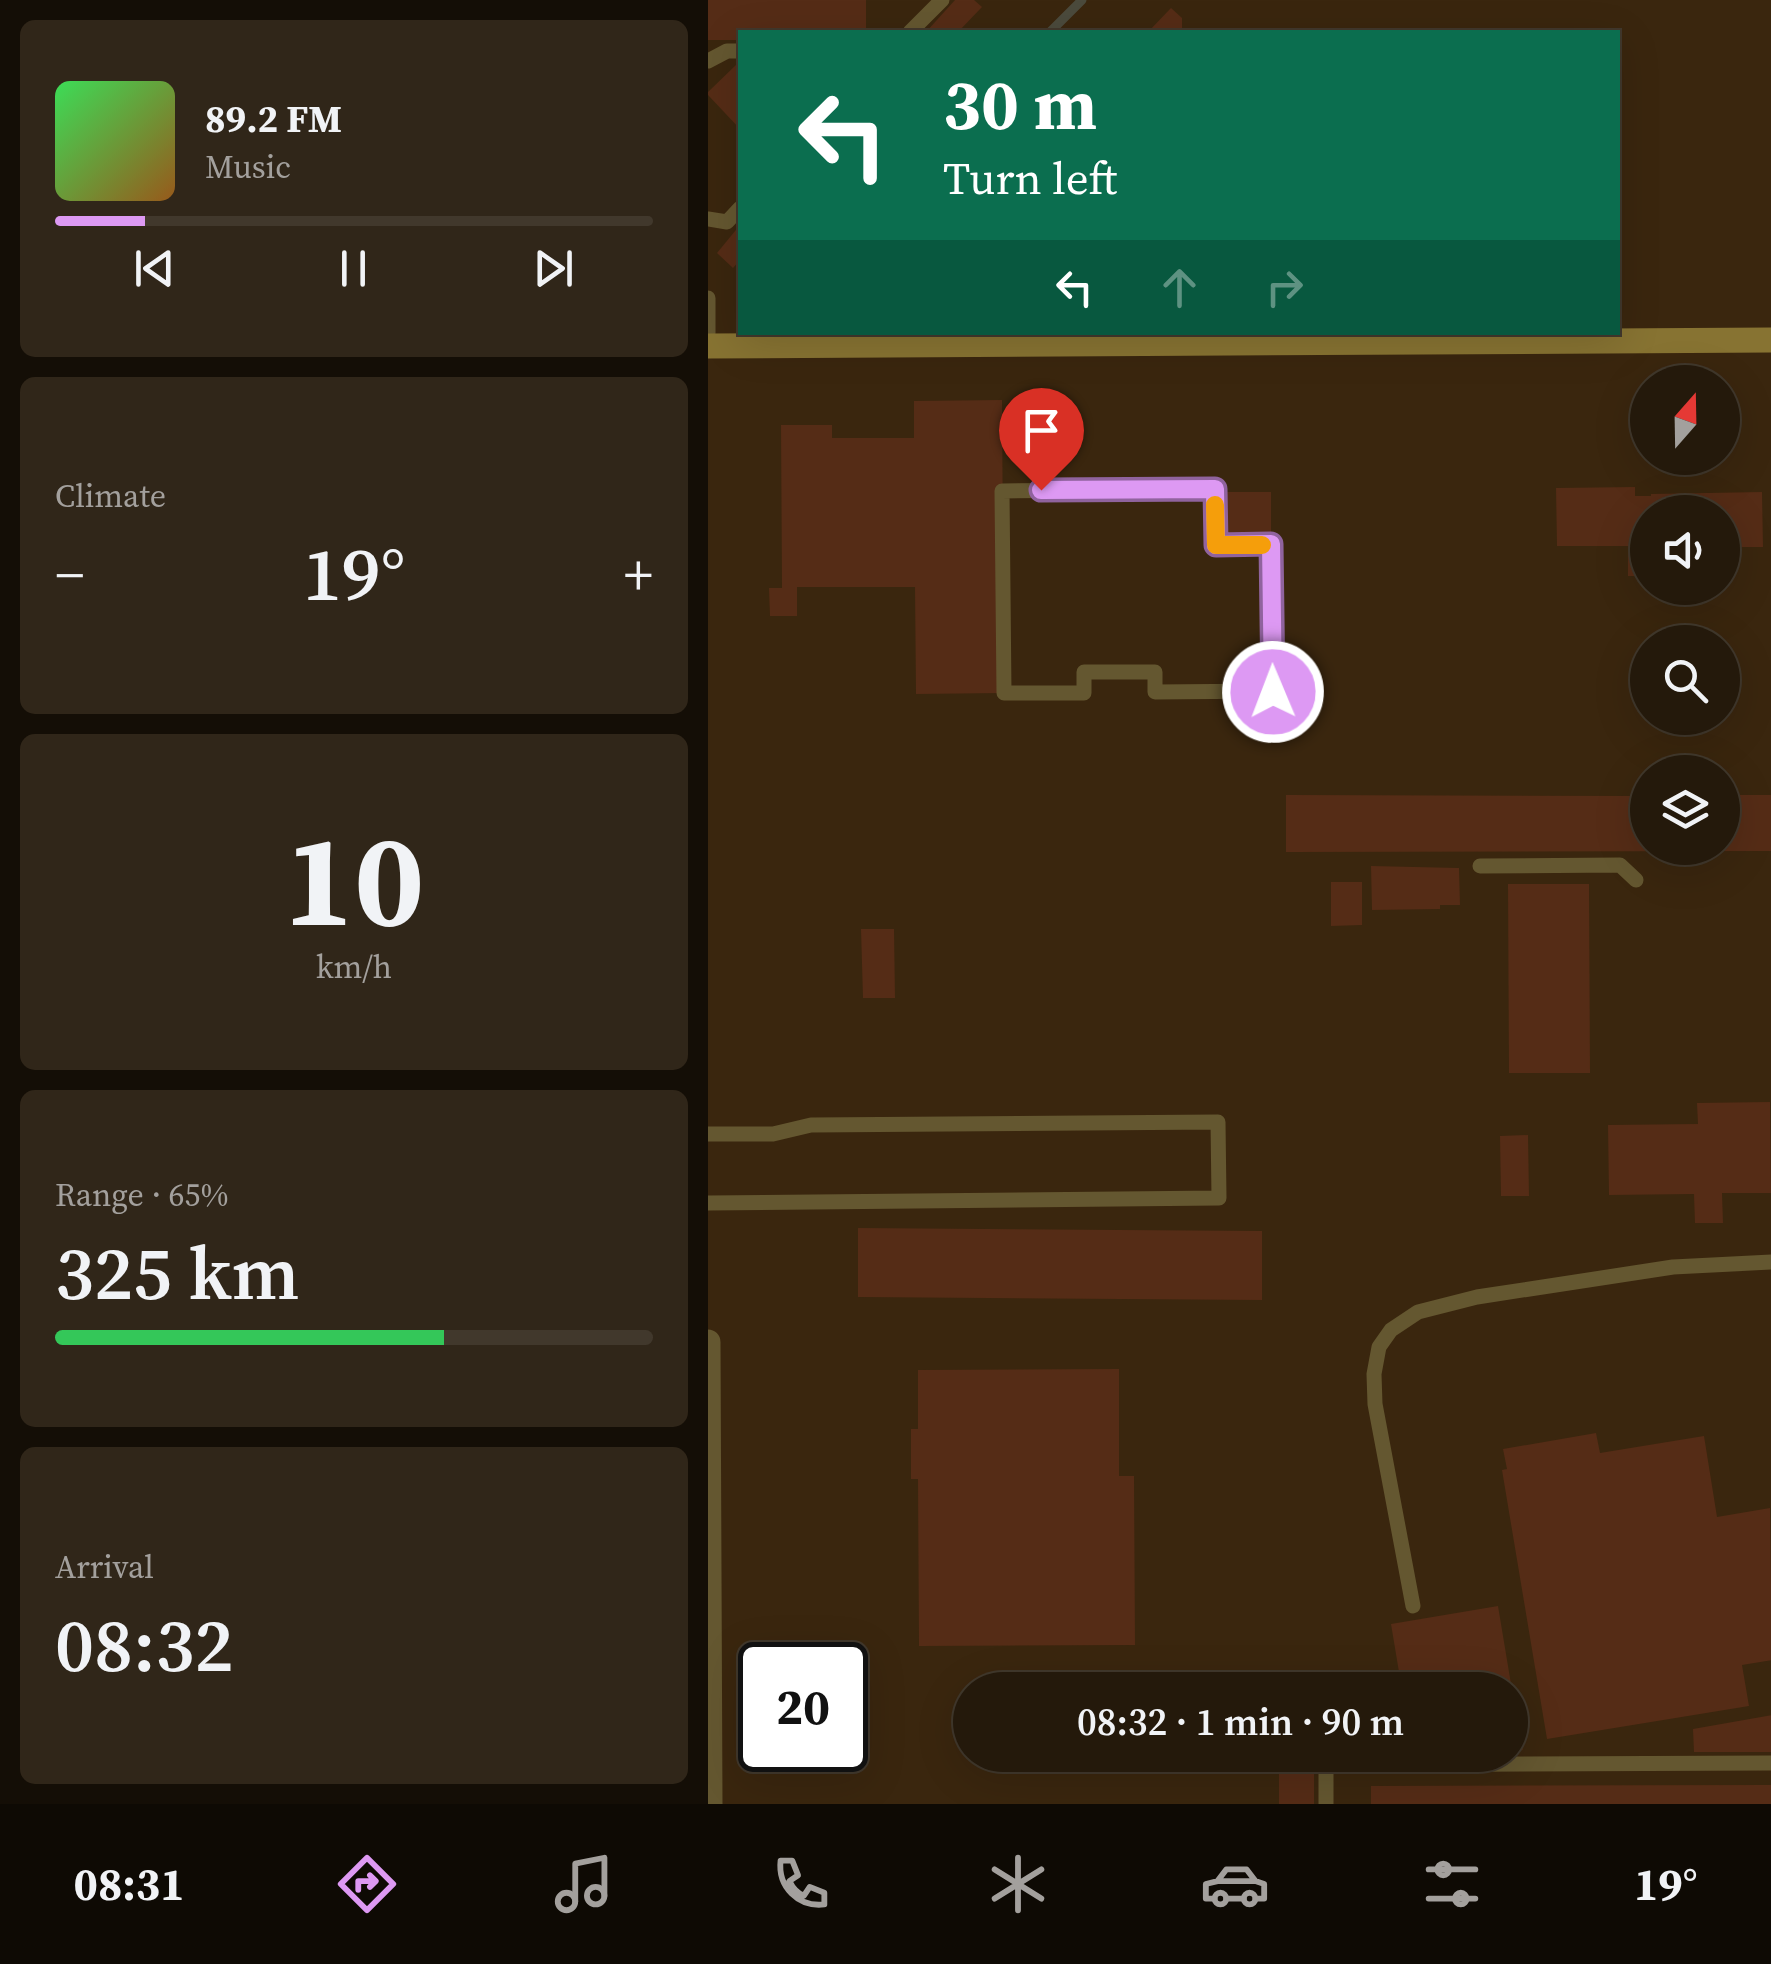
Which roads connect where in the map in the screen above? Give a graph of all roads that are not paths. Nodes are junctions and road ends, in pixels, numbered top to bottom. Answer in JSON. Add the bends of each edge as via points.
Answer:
{"nodes":[{"id":1,"x":942,"y":0,"type":"edge"},
{"id":2,"x":912,"y":30,"type":"edge"},
{"id":3,"x":738,"y":51,"type":"edge"},
{"id":4,"x":708,"y":60,"type":"edge"},
{"id":5,"x":738,"y":210,"type":"edge"},
{"id":6,"x":708,"y":218,"type":"edge"},
{"id":7,"x":708,"y":298,"type":"edge"},
{"id":8,"x":1772,"y":340,"type":"edge"},
{"id":9,"x":708,"y":346,"type":"edge"},
{"id":10,"x":1002,"y":491,"type":"joint"},
{"id":11,"x":1480,"y":866,"type":"dead end"},
{"id":12,"x":1636,"y":880,"type":"dead end"},
{"id":13,"x":708,"y":1134,"type":"edge"},
{"id":14,"x":708,"y":1203,"type":"edge"},
{"id":15,"x":1772,"y":1262,"type":"edge"},
{"id":16,"x":708,"y":1342,"type":"edge"},
{"id":17,"x":1413,"y":1606,"type":"dead end"},
{"id":18,"x":1528,"y":1762,"type":"edge"},
{"id":19,"x":1772,"y":1764,"type":"edge"},
{"id":20,"x":1326,"y":1772,"type":"edge"},
{"id":21,"x":710,"y":1804,"type":"edge"},
{"id":22,"x":1326,"y":1804,"type":"edge"}],
"edges":[{"from":1,"to":2,"type":"lane"},
{"from":3,"to":4,"type":"lane"},
{"from":5,"to":6,"type":"lane","via":[[727,222]]},
{"from":7,"to":9,"type":"lane"},
{"from":8,"to":9,"type":"main road"},
{"from":10,"to":10,"type":"lane","via":[[1215,489],[1216,545],[1271,544],[1273,692],[1155,692],[1155,672],[1084,672],[1084,693],[1004,693]]},
{"from":11,"to":12,"type":"lane","via":[[1620,864]]},
{"from":13,"to":14,"type":"lane","via":[[773,1134],[811,1126],[1218,1122],[1219,1198]]},
{"from":15,"to":17,"type":"lane","via":[[1673,1268],[1477,1296],[1418,1312],[1391,1330],[1378,1347],[1375,1404]]},
{"from":16,"to":21,"type":"street"},
{"from":18,"to":19,"type":"lane"},
{"from":20,"to":22,"type":"lane"}]}
